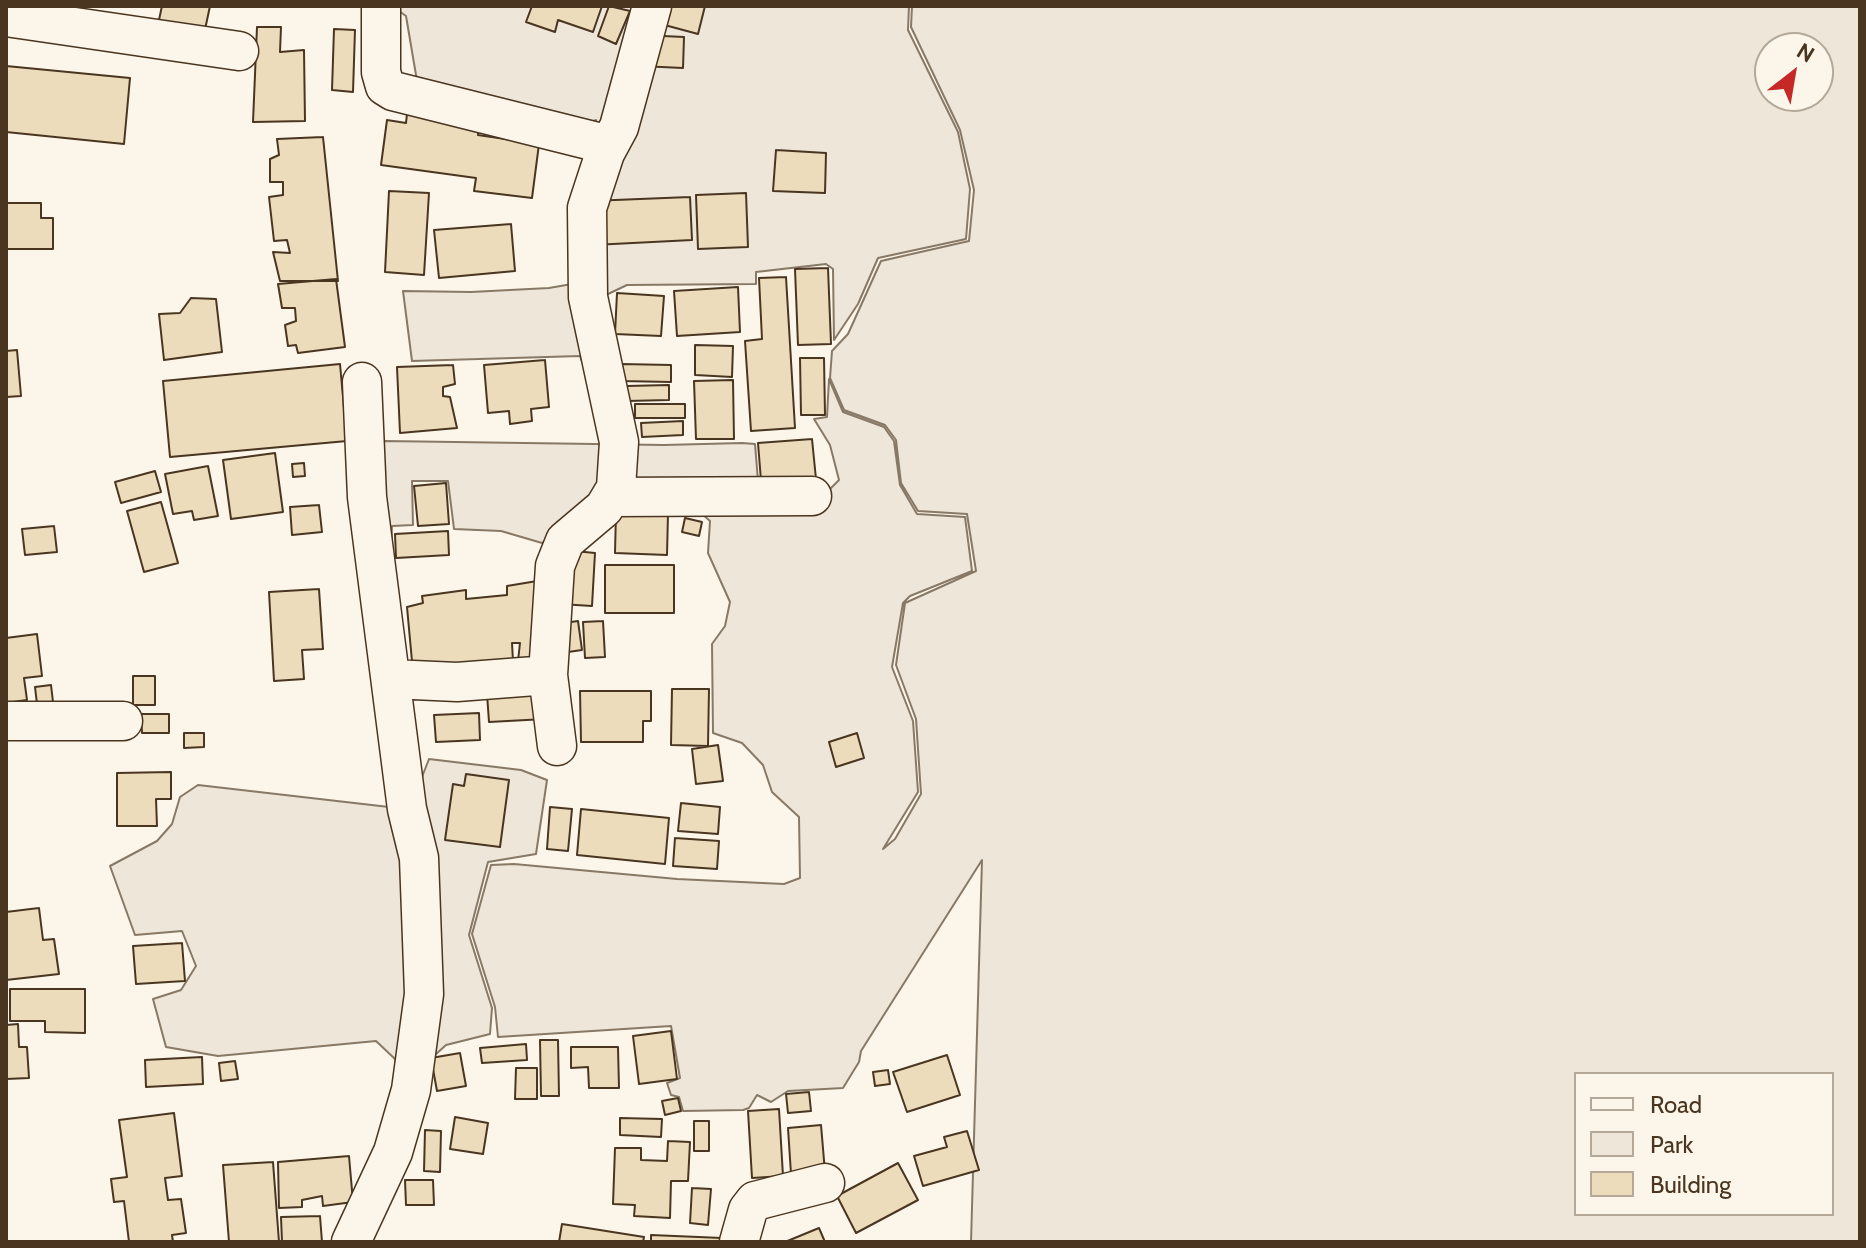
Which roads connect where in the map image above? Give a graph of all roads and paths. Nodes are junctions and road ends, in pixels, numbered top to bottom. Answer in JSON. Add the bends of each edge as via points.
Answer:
{"nodes":[{"id":1,"x":381,"y":6,"type":"edge"},
{"id":2,"x":652,"y":6,"type":"edge"},
{"id":3,"x":6,"y":17,"type":"edge"},
{"id":4,"x":239,"y":51,"type":"dead end"},
{"id":5,"x":609,"y":145,"type":"junction"},
{"id":6,"x":362,"y":382,"type":"dead end"},
{"id":7,"x":812,"y":496,"type":"dead end"},
{"id":8,"x":611,"y":497,"type":"junction"},
{"id":9,"x":548,"y":675,"type":"junction"},
{"id":10,"x":391,"y":679,"type":"junction"},
{"id":11,"x":6,"y":721,"type":"edge"},
{"id":12,"x":123,"y":721,"type":"dead end"},
{"id":13,"x":557,"y":746,"type":"dead end"},
{"id":14,"x":825,"y":1183,"type":"dead end"},
{"id":15,"x":351,"y":1242,"type":"edge"},
{"id":16,"x":739,"y":1242,"type":"edge"}],
"edges":[{"from":1,"to":5,"type":"street","via":[[381,72],[385,86],[393,91]]},
{"from":2,"to":5,"type":"street","via":[[619,127]]},
{"from":3,"to":4,"type":"street"},
{"from":5,"to":8,"type":"street","via":[[587,208],[588,297],[619,442]]},
{"from":6,"to":10,"type":"street","via":[[367,497]]},
{"from":7,"to":8,"type":"street"},
{"from":8,"to":9,"type":"street","via":[[559,550]]},
{"from":9,"to":10,"type":"street","via":[[457,682]]},
{"from":9,"to":13,"type":"street"},
{"from":10,"to":15,"type":"street","via":[[407,809],[419,858],[424,994],[408,1103],[393,1152]]},
{"from":11,"to":12,"type":"street"},
{"from":14,"to":16,"type":"street","via":[[755,1201]]}]}
